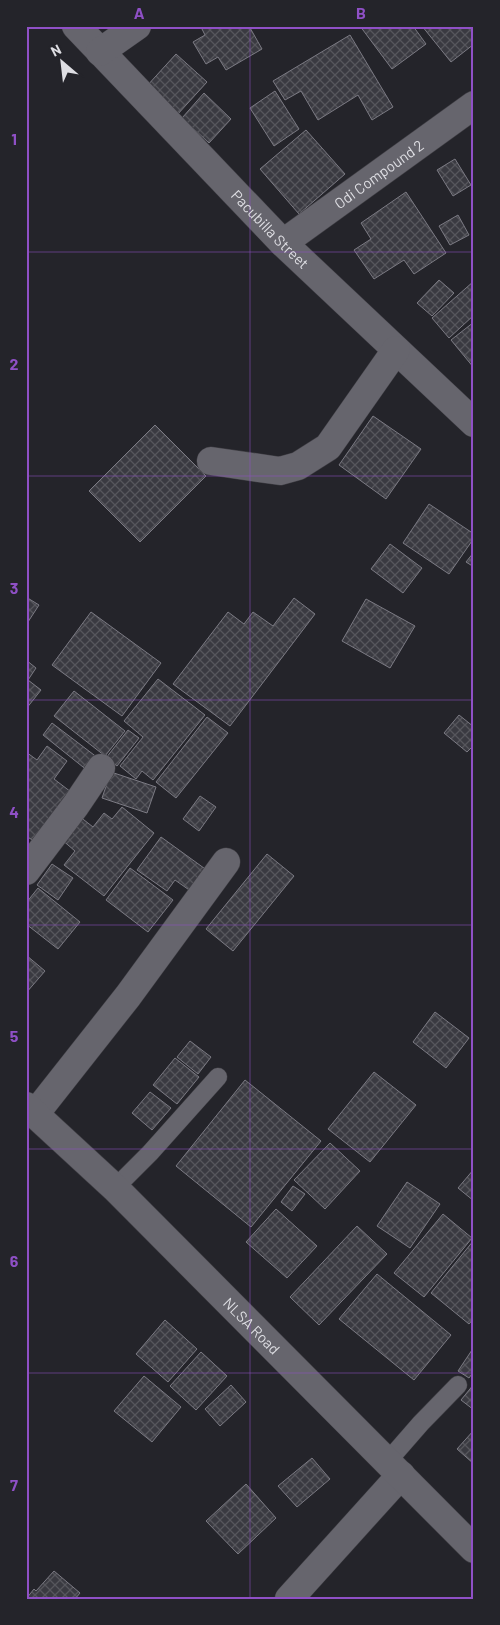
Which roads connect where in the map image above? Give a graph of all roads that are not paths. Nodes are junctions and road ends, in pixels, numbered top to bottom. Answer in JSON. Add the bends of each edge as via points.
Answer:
{"nodes":[{"id":1,"x":76,"y":26,"type":"edge"},
{"id":2,"x":137,"y":26,"type":"edge"},
{"id":3,"x":100,"y":52,"type":"junction"},
{"id":4,"x":474,"y":105,"type":"edge"},
{"id":5,"x":283,"y":243,"type":"junction"},
{"id":6,"x":396,"y":350,"type":"junction"},
{"id":7,"x":474,"y":423,"type":"edge"},
{"id":8,"x":211,"y":461,"type":"dead end"},
{"id":9,"x":101,"y":768,"type":"dead end"},
{"id":10,"x":226,"y":862,"type":"dead end"},
{"id":11,"x":26,"y":871,"type":"edge"},
{"id":12,"x":218,"y":1077,"type":"dead end"},
{"id":13,"x":31,"y":1110,"type":"edge"},
{"id":14,"x":115,"y":1188,"type":"junction"},
{"id":15,"x":458,"y":1385,"type":"dead end"},
{"id":16,"x":394,"y":1468,"type":"junction"},
{"id":17,"x":474,"y":1549,"type":"edge"},
{"id":18,"x":289,"y":1599,"type":"edge"}],
"edges":[{"from":1,"to":3,"type":"street","name":"Pacubilla Street"},
{"from":2,"to":3,"type":"street"},
{"from":3,"to":5,"type":"street","name":"Pacubilla Street"},
{"from":4,"to":5,"type":"street","name":"Odi Compound 2"},
{"from":5,"to":6,"type":"street","name":"Pacubilla Street"},
{"from":6,"to":7,"type":"street","name":"Pacubilla Street"},
{"from":6,"to":8,"type":"street","via":[[328,446],[298,466],[280,471]]},
{"from":9,"to":11,"type":"street"},
{"from":10,"to":13,"type":"street","via":[[128,996]]},
{"from":12,"to":14,"type":"lane"},
{"from":13,"to":14,"type":"street","name":"NLSA Road"},
{"from":14,"to":16,"type":"street","name":"NLSA Road"},
{"from":15,"to":16,"type":"lane","via":[[421,1423]]},
{"from":16,"to":17,"type":"street","name":"NLSA Road"},
{"from":16,"to":18,"type":"street"}]}
